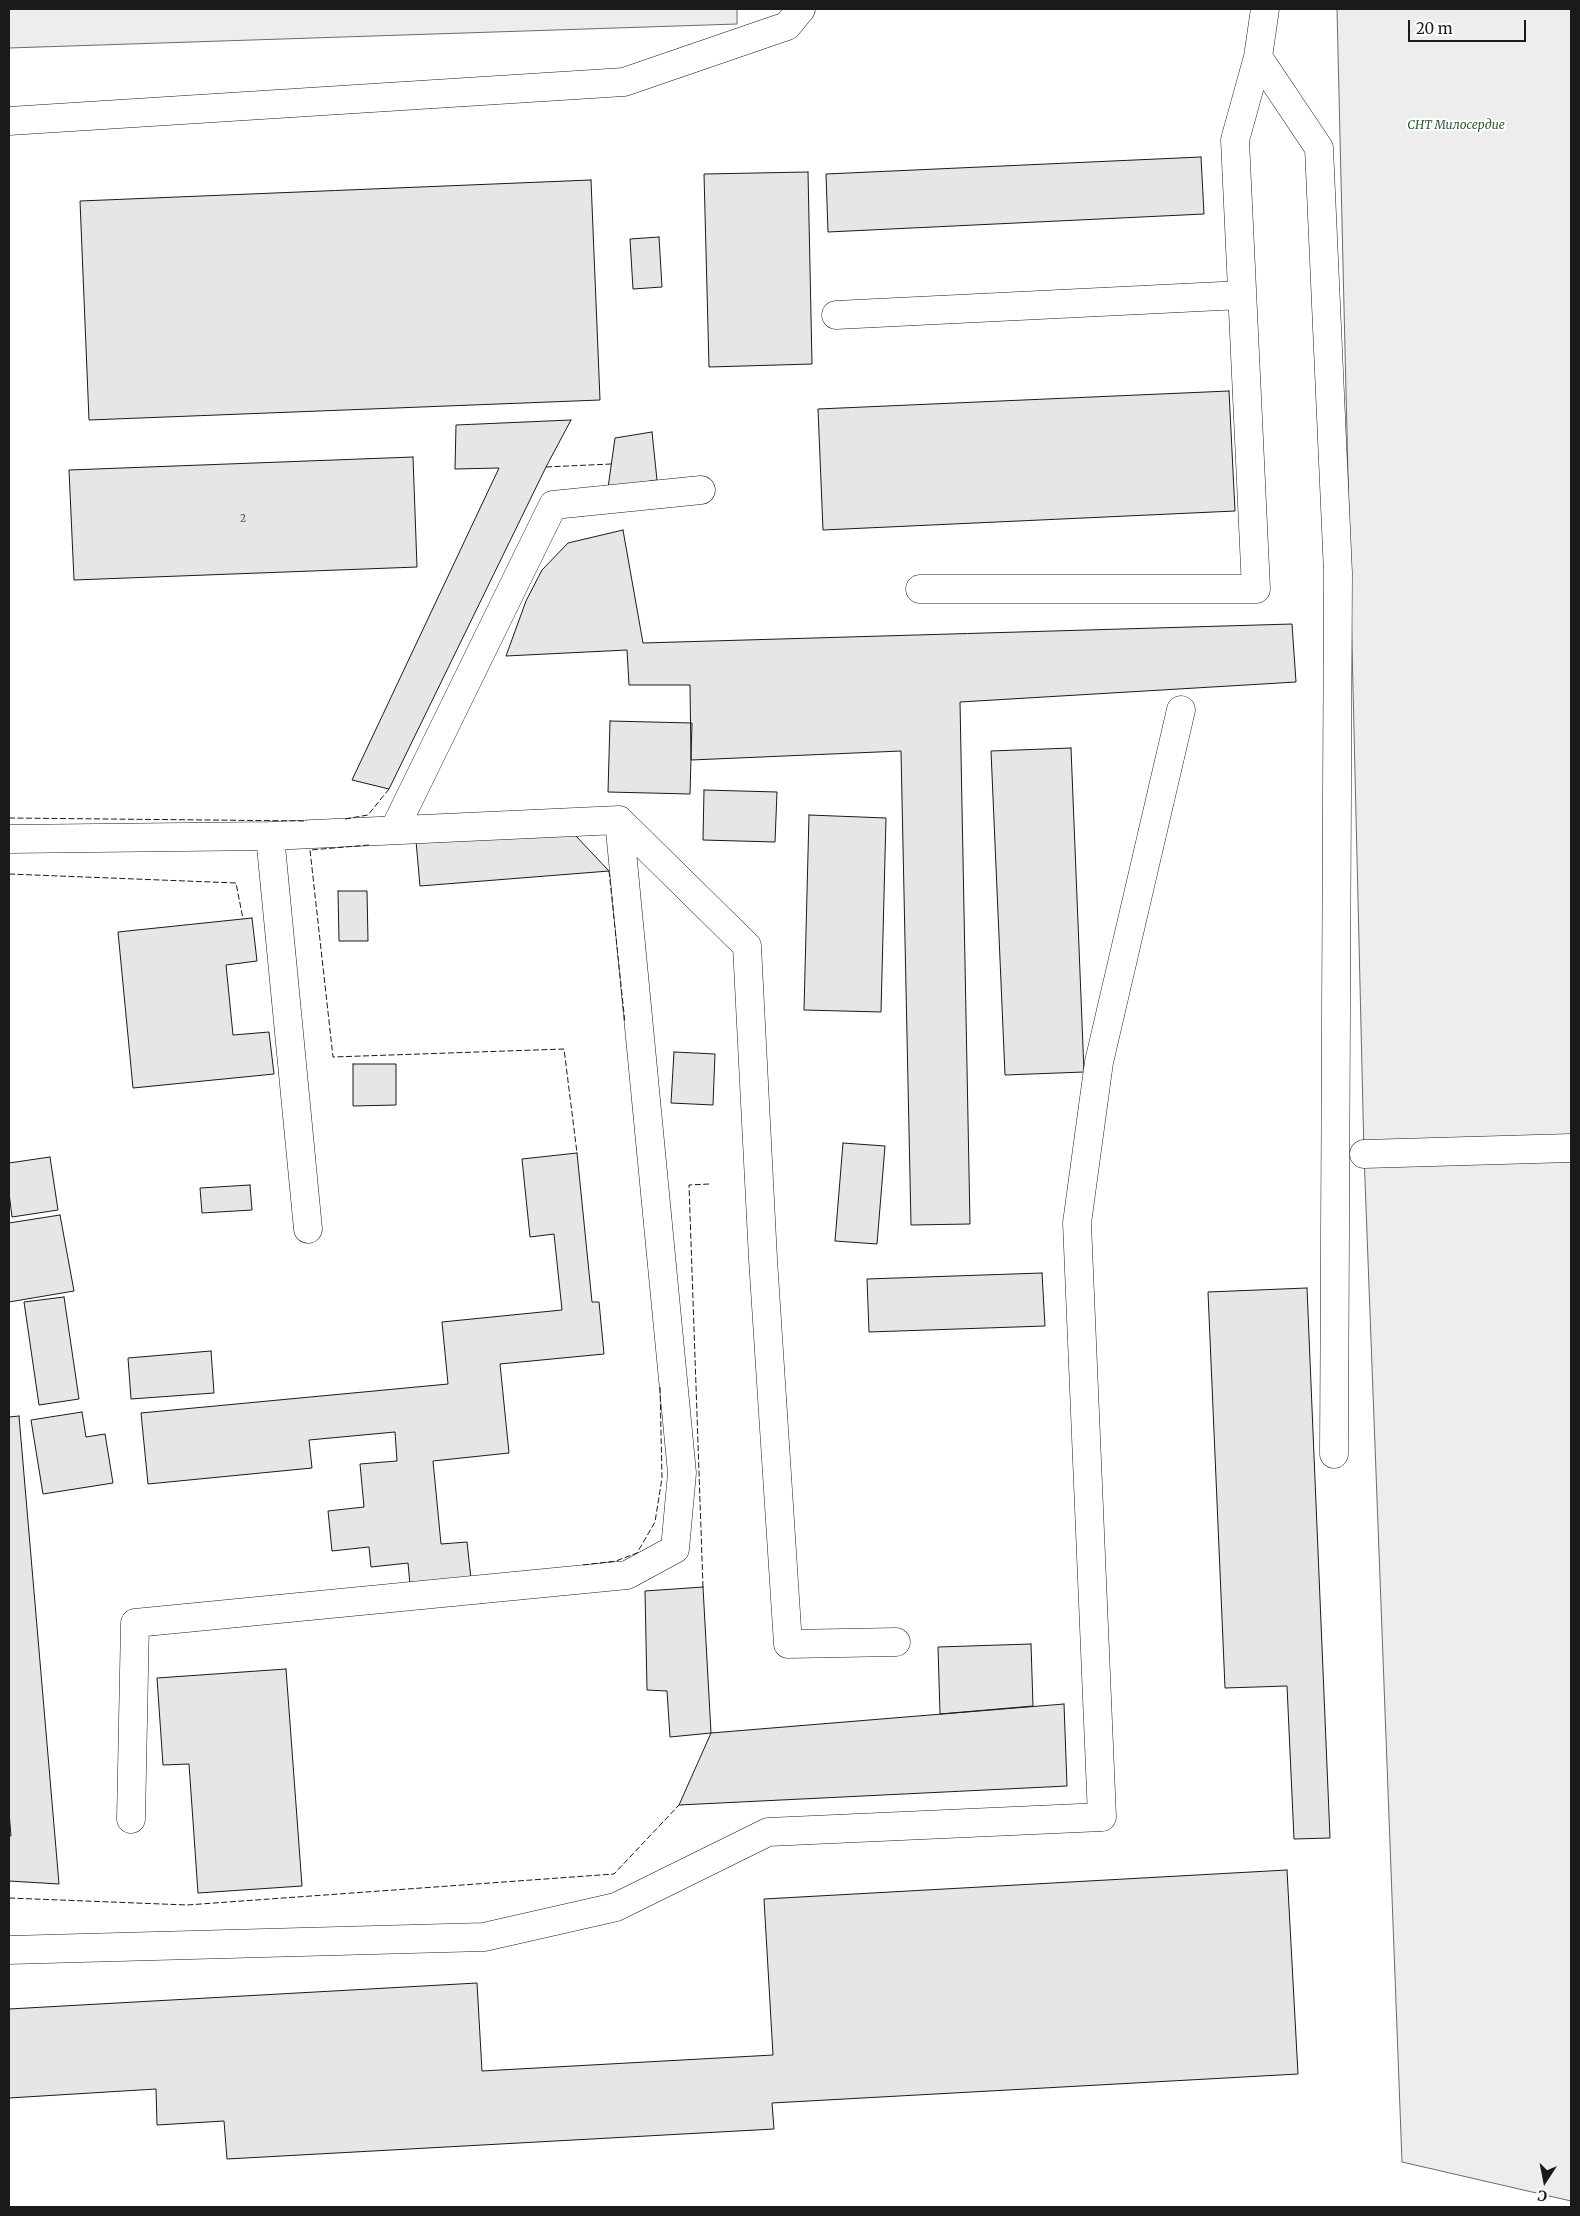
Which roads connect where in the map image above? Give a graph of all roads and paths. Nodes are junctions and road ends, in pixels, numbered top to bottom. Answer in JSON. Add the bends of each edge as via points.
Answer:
{"nodes":[{"id":1,"x":801,"y":9,"type":"edge"},
{"id":2,"x":1266,"y":9,"type":"edge"},
{"id":3,"x":1258,"y":57,"type":"junction"},
{"id":4,"x":9,"y":121,"type":"edge"},
{"id":5,"x":1242,"y":296,"type":"junction"},
{"id":6,"x":836,"y":315,"type":"dead end"},
{"id":7,"x":701,"y":490,"type":"dead end"},
{"id":8,"x":920,"y":589,"type":"dead end"},
{"id":9,"x":1181,"y":710,"type":"dead end"},
{"id":10,"x":619,"y":820,"type":"junction"},
{"id":11,"x":394,"y":830,"type":"junction"},
{"id":12,"x":270,"y":836,"type":"junction"},
{"id":13,"x":9,"y":839,"type":"edge"},
{"id":14,"x":1571,"y":1148,"type":"edge"},
{"id":15,"x":1364,"y":1154,"type":"dead end"},
{"id":16,"x":308,"y":1229,"type":"dead end"},
{"id":17,"x":1334,"y":1454,"type":"dead end"},
{"id":18,"x":896,"y":1642,"type":"dead end"},
{"id":19,"x":131,"y":1819,"type":"dead end"},
{"id":20,"x":9,"y":1950,"type":"edge"}],
"edges":[{"from":1,"to":4,"type":"lane","via":[[787,26],[624,82]]},
{"from":2,"to":3,"type":"lane"},
{"from":3,"to":5,"type":"lane","via":[[1235,140]]},
{"from":3,"to":17,"type":"lane","via":[[1318,148],[1338,573]]},
{"from":5,"to":6,"type":"lane"},
{"from":5,"to":8,"type":"lane","via":[[1256,589]]},
{"from":7,"to":11,"type":"lane","via":[[553,505]]},
{"from":9,"to":20,"type":"lane","via":[[1099,1062],[1078,1223],[1102,1817],[768,1832],[616,1907],[484,1936]]},
{"from":10,"to":11,"type":"lane"},
{"from":10,"to":18,"type":"lane","via":[[746,946],[788,1644]]},
{"from":10,"to":19,"type":"lane","via":[[682,1473],[675,1548],[626,1575],[135,1623]]},
{"from":11,"to":12,"type":"lane"},
{"from":12,"to":13,"type":"lane"},
{"from":12,"to":16,"type":"lane"},
{"from":14,"to":15,"type":"lane"}]}
